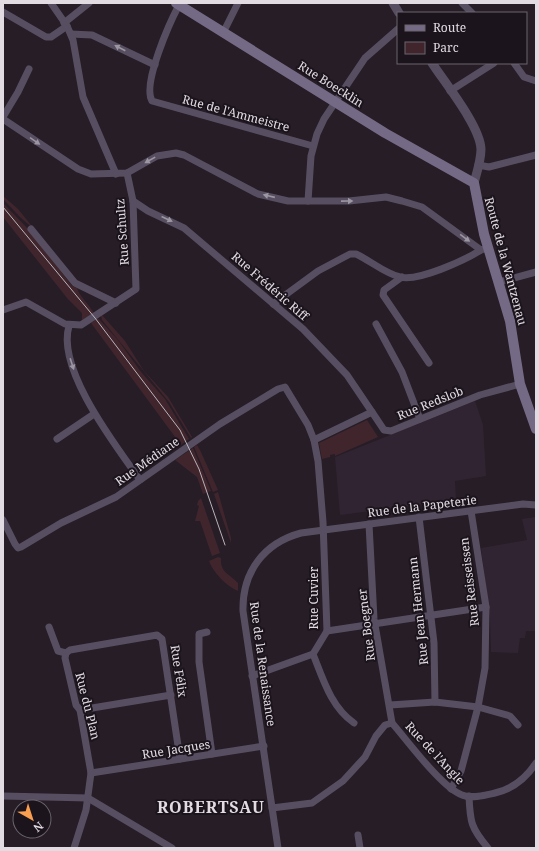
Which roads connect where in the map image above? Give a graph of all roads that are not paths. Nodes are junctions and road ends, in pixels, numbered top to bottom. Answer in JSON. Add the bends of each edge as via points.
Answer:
{"nodes":[{"id":1,"x":50,"y":3,"type":"edge"},
{"id":2,"x":89,"y":3,"type":"edge"},
{"id":3,"x":238,"y":3,"type":"edge"},
{"id":4,"x":393,"y":3,"type":"edge"},
{"id":5,"x":462,"y":3,"type":"edge"},
{"id":6,"x":178,"y":4,"type":"edge"},
{"id":7,"x":3,"y":12,"type":"edge"},
{"id":8,"x":398,"y":12,"type":"edge"},
{"id":9,"x":471,"y":12,"type":"edge"},
{"id":10,"x":65,"y":25,"type":"junction"},
{"id":11,"x":397,"y":30,"type":"edge"},
{"id":12,"x":224,"y":32,"type":"junction"},
{"id":13,"x":71,"y":34,"type":"junction"},
{"id":14,"x":433,"y":64,"type":"edge"},
{"id":15,"x":492,"y":64,"type":"edge"},
{"id":16,"x":515,"y":64,"type":"edge"},
{"id":17,"x":154,"y":65,"type":"junction"},
{"id":18,"x":29,"y":69,"type":"dead end"},
{"id":19,"x":536,"y":82,"type":"edge"},
{"id":20,"x":450,"y":91,"type":"junction"},
{"id":21,"x":335,"y":102,"type":"junction"},
{"id":22,"x":3,"y":118,"type":"edge"},
{"id":23,"x":313,"y":146,"type":"junction"},
{"id":24,"x":536,"y":155,"type":"edge"},
{"id":25,"x":478,"y":165,"type":"junction"},
{"id":26,"x":127,"y":173,"type":"junction"},
{"id":27,"x":116,"y":174,"type":"junction"},
{"id":28,"x":474,"y":183,"type":"junction"},
{"id":29,"x":133,"y":201,"type":"junction"},
{"id":30,"x":308,"y":202,"type":"junction"},
{"id":31,"x":30,"y":229,"type":"dead end"},
{"id":32,"x":485,"y":249,"type":"junction"},
{"id":33,"x":536,"y":272,"type":"edge"},
{"id":34,"x":402,"y":278,"type":"junction"},
{"id":35,"x":499,"y":282,"type":"junction"},
{"id":36,"x":116,"y":303,"type":"junction"},
{"id":37,"x":273,"y":304,"type":"junction"},
{"id":38,"x":3,"y":310,"type":"edge"},
{"id":39,"x":376,"y":324,"type":"dead end"},
{"id":40,"x":69,"y":326,"type":"junction"},
{"id":41,"x":429,"y":363,"type":"dead end"},
{"id":42,"x":520,"y":384,"type":"junction"},
{"id":43,"x":286,"y":387,"type":"joint"},
{"id":44,"x":372,"y":412,"type":"junction"},
{"id":45,"x":94,"y":414,"type":"junction"},
{"id":46,"x":420,"y":419,"type":"junction"},
{"id":47,"x":536,"y":429,"type":"edge"},
{"id":48,"x":57,"y":439,"type":"dead end"},
{"id":49,"x":314,"y":440,"type":"junction"},
{"id":50,"x":140,"y":480,"type":"junction"},
{"id":51,"x":536,"y":500,"type":"edge"},
{"id":52,"x":523,"y":504,"type":"junction"},
{"id":53,"x":536,"y":505,"type":"edge"},
{"id":54,"x":472,"y":511,"type":"junction"},
{"id":55,"x":419,"y":517,"type":"junction"},
{"id":56,"x":3,"y":520,"type":"edge"},
{"id":57,"x":369,"y":524,"type":"junction"},
{"id":58,"x":323,"y":530,"type":"junction"},
{"id":59,"x":486,"y":607,"type":"junction"},
{"id":60,"x":431,"y":615,"type":"junction"},
{"id":61,"x":375,"y":624,"type":"junction"},
{"id":62,"x":49,"y":627,"type":"dead end"},
{"id":63,"x":327,"y":630,"type":"junction"},
{"id":64,"x":207,"y":632,"type":"dead end"},
{"id":65,"x":66,"y":653,"type":"junction"},
{"id":66,"x":313,"y":654,"type":"junction"},
{"id":67,"x":252,"y":676,"type":"junction"},
{"id":68,"x":171,"y":695,"type":"junction"},
{"id":69,"x":434,"y":702,"type":"junction"},
{"id":70,"x":390,"y":705,"type":"junction"},
{"id":71,"x":478,"y":707,"type":"junction"},
{"id":72,"x":80,"y":710,"type":"junction"},
{"id":73,"x":354,"y":723,"type":"dead end"},
{"id":74,"x":392,"y":723,"type":"junction"},
{"id":75,"x":518,"y":725,"type":"dead end"},
{"id":76,"x":264,"y":746,"type":"junction"},
{"id":77,"x":212,"y":754,"type":"junction"},
{"id":78,"x":180,"y":759,"type":"junction"},
{"id":79,"x":536,"y":763,"type":"edge"},
{"id":80,"x":91,"y":773,"type":"junction"},
{"id":81,"x":451,"y":789,"type":"junction"},
{"id":82,"x":3,"y":796,"type":"edge"},
{"id":83,"x":469,"y":796,"type":"junction"},
{"id":84,"x":88,"y":798,"type":"junction"},
{"id":85,"x":272,"y":808,"type":"junction"},
{"id":86,"x":358,"y":835,"type":"dead end"},
{"id":87,"x":74,"y":848,"type":"edge"},
{"id":88,"x":172,"y":848,"type":"edge"},
{"id":89,"x":278,"y":848,"type":"edge"},
{"id":90,"x":360,"y":848,"type":"edge"},
{"id":91,"x":488,"y":848,"type":"edge"}],
"edges":[{"from":1,"to":10,"type":"street"},
{"from":2,"to":10,"type":"street"},
{"from":3,"to":12,"type":"street"},
{"from":4,"to":8,"type":"street"},
{"from":5,"to":9,"type":"street"},
{"from":6,"to":12,"type":"main road","name":"Rue Boecklin"},
{"from":6,"to":17,"type":"street"},
{"from":7,"to":10,"type":"street","via":[[46,37],[51,37]]},
{"from":10,"to":13,"type":"street"},
{"from":11,"to":21,"type":"street","via":[[365,58]]},
{"from":12,"to":21,"type":"main road","name":"Rue Boecklin"},
{"from":17,"to":13,"type":"street","one_way":true,"via":[[92,35]]},
{"from":13,"to":27,"type":"street","via":[[83,97]]},
{"from":14,"to":20,"type":"street","name":"Route de la Wantzenau"},
{"from":15,"to":20,"type":"street"},
{"from":16,"to":19,"type":"street","via":[[524,76]]},
{"from":17,"to":23,"type":"street","name":"Rue de l'Ammeistre","via":[[150,96],[152,101]]},
{"from":18,"to":22,"type":"street"},
{"from":20,"to":25,"type":"street","name":"Route de la Wantzenau","via":[[479,139],[481,149]]},
{"from":21,"to":23,"type":"street"},
{"from":21,"to":28,"type":"main road","name":"Rue Boecklin"},
{"from":22,"to":27,"type":"street","one_way":true,"via":[[78,169],[91,174]]},
{"from":23,"to":30,"type":"street","via":[[309,166]]},
{"from":24,"to":25,"type":"street","via":[[489,168]]},
{"from":25,"to":28,"type":"street","name":"Route de la Wantzenau"},
{"from":26,"to":27,"type":"street"},
{"from":26,"to":29,"type":"street","name":"Rue Schultz"},
{"from":30,"to":26,"type":"street","one_way":true,"via":[[288,201],[258,194],[176,153],[157,156]]},
{"from":28,"to":32,"type":"main road","name":"Route de la Wantzenau"},
{"from":29,"to":36,"type":"street","name":"Rue Schultz","via":[[136,289]]},
{"from":29,"to":37,"type":"street","name":"Rue Frédéric Riff","one_way":true,"via":[[184,228]]},
{"from":30,"to":32,"type":"street","one_way":true,"via":[[386,197],[402,201],[422,207]]},
{"from":31,"to":36,"type":"street","via":[[75,283]]},
{"from":32,"to":34,"type":"street","via":[[424,274]]},
{"from":32,"to":35,"type":"main road","name":"Route de la Wantzenau"},
{"from":33,"to":35,"type":"street"},
{"from":34,"to":37,"type":"street","via":[[361,256],[350,254],[318,271]]},
{"from":34,"to":41,"type":"street","via":[[384,290],[383,294]]},
{"from":35,"to":42,"type":"main road","name":"Route de la Wantzenau","via":[[510,321]]},
{"from":36,"to":40,"type":"street","via":[[89,322]]},
{"from":37,"to":44,"type":"street","name":"Rue Frédéric Riff","via":[[322,347],[347,375]]},
{"from":38,"to":40,"type":"street","via":[[22,303],[30,303]]},
{"from":39,"to":46,"type":"street","via":[[402,372]]},
{"from":40,"to":45,"type":"street","one_way":true,"via":[[67,332],[70,362]]},
{"from":42,"to":46,"type":"street","name":"Rue Redslob","via":[[480,395]]},
{"from":42,"to":47,"type":"main road","name":"Route de la Wantzenau"},
{"from":43,"to":49,"type":"street","name":"Rue Cuvier"},
{"from":43,"to":50,"type":"street","name":"Rue Médiane","via":[[278,389],[220,424]]},
{"from":44,"to":46,"type":"street","name":"Rue Redslob","via":[[387,431]]},
{"from":44,"to":49,"type":"street"},
{"from":45,"to":48,"type":"street"},
{"from":45,"to":50,"type":"street"},
{"from":49,"to":58,"type":"street","name":"Rue Cuvier"},
{"from":50,"to":56,"type":"street","name":"Rue Médiane","via":[[116,497],[91,507],[18,548]]},
{"from":51,"to":52,"type":"street","name":"Rue de la Papeterie"},
{"from":52,"to":53,"type":"street","name":"Rue de la Papeterie"},
{"from":52,"to":54,"type":"street","name":"Rue de la Papeterie"},
{"from":54,"to":55,"type":"street","name":"Rue de la Papeterie"},
{"from":54,"to":59,"type":"street","name":"Rue Reisseissen"},
{"from":55,"to":57,"type":"street","name":"Rue de la Papeterie"},
{"from":55,"to":60,"type":"street","name":"Rue Jean Hermann"},
{"from":57,"to":58,"type":"street","name":"Rue de la Papeterie"},
{"from":57,"to":61,"type":"street","name":"Rue Boegner"},
{"from":58,"to":63,"type":"street","name":"Rue Cuvier"},
{"from":58,"to":67,"type":"street","name":"Rue de la Renaissance","via":[[297,535],[279,542],[259,558],[249,573],[243,605]]},
{"from":59,"to":60,"type":"street"},
{"from":59,"to":71,"type":"street","name":"Rue Reisseissen","via":[[485,668]]},
{"from":60,"to":61,"type":"street"},
{"from":60,"to":69,"type":"street","name":"Rue Jean Hermann","via":[[435,664]]},
{"from":61,"to":63,"type":"street"},
{"from":61,"to":70,"type":"street","name":"Rue Boegner"},
{"from":62,"to":65,"type":"street","via":[[58,651]]},
{"from":63,"to":66,"type":"street","name":"Rue Cuvier"},
{"from":64,"to":77,"type":"street","via":[[199,634],[198,662]]},
{"from":65,"to":68,"type":"street","name":"Rue Félix","via":[[70,650],[157,635],[162,639]]},
{"from":65,"to":72,"type":"street","name":"Rue du Plan","via":[[64,658],[76,705]]},
{"from":66,"to":67,"type":"street"},
{"from":66,"to":73,"type":"street","via":[[333,701]]},
{"from":67,"to":76,"type":"street","name":"Rue de la Renaissance"},
{"from":68,"to":72,"type":"street"},
{"from":68,"to":78,"type":"street","name":"Rue Félix"},
{"from":69,"to":70,"type":"street"},
{"from":69,"to":71,"type":"street"},
{"from":70,"to":74,"type":"street","name":"Rue Boegner"},
{"from":71,"to":75,"type":"street","via":[[510,716]]},
{"from":71,"to":81,"type":"street","name":"Rue Reisseissen","via":[[462,771]]},
{"from":72,"to":80,"type":"street","name":"Rue du Plan"},
{"from":74,"to":81,"type":"street","name":"Rue de l'Angle"},
{"from":74,"to":85,"type":"street","name":"Rue de l'Angle","via":[[385,725],[359,766],[312,803]]},
{"from":76,"to":77,"type":"street","name":"Rue Jacques"},
{"from":76,"to":85,"type":"street","name":"Rue de la Renaissance"},
{"from":77,"to":78,"type":"street","name":"Rue Jacques"},
{"from":78,"to":80,"type":"street","name":"Rue Jacques"},
{"from":79,"to":83,"type":"street","name":"Rue de l'Angle","via":[[527,775],[509,789],[494,794]]},
{"from":80,"to":84,"type":"street","name":"Rue du Plan"},
{"from":81,"to":83,"type":"street","name":"Rue de l'Angle"},
{"from":82,"to":84,"type":"street"},
{"from":83,"to":91,"type":"street","via":[[472,826]]},
{"from":84,"to":87,"type":"street","name":"Rue du Plan"},
{"from":84,"to":88,"type":"street"},
{"from":85,"to":89,"type":"street","name":"Rue de la Renaissance"},
{"from":86,"to":90,"type":"street"}]}
